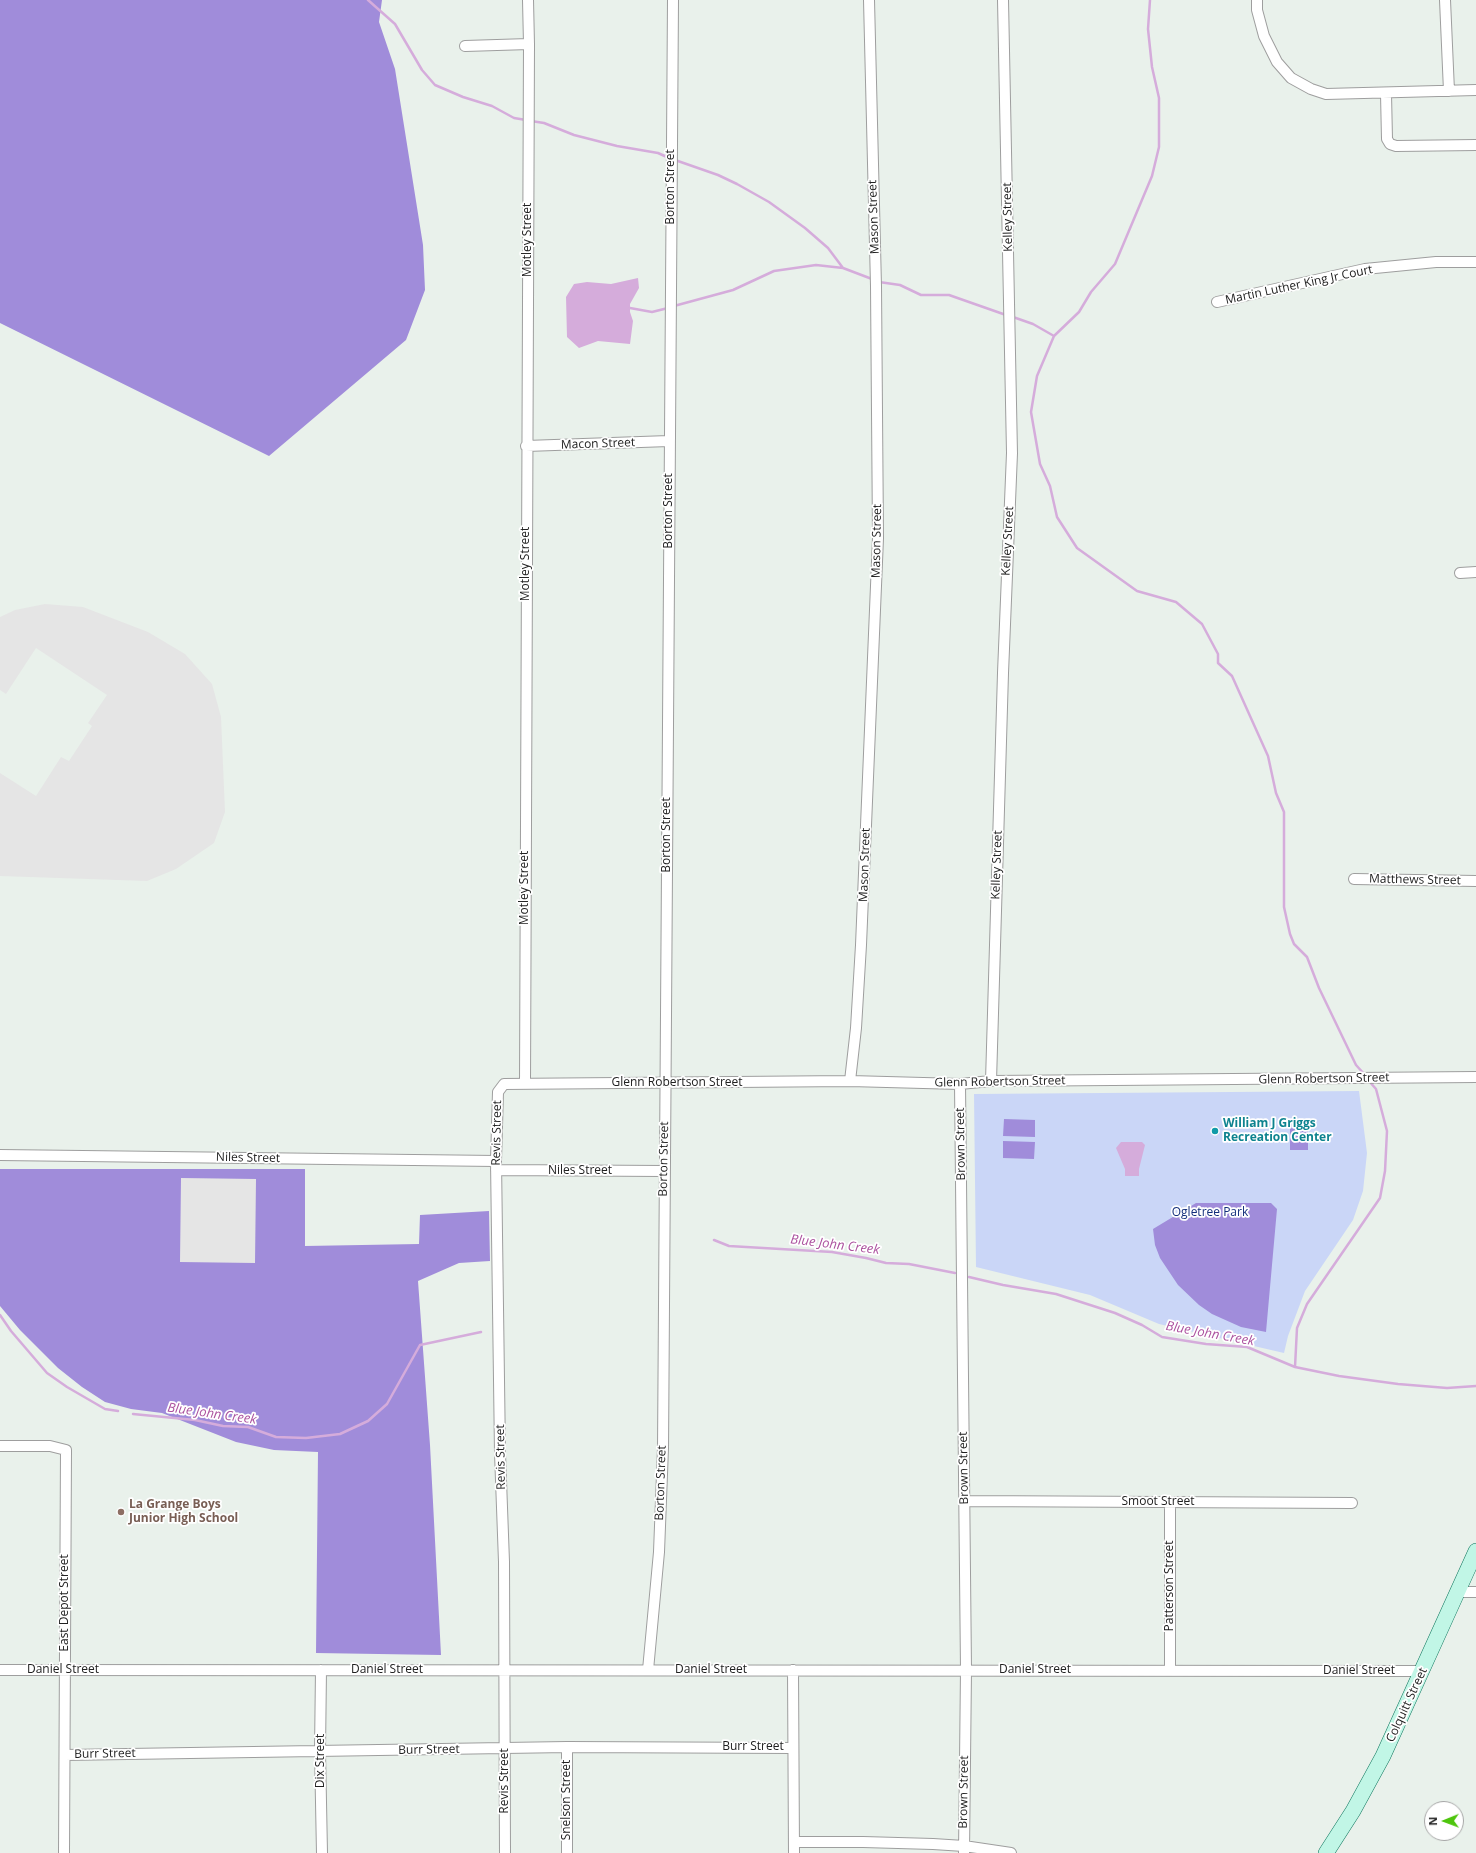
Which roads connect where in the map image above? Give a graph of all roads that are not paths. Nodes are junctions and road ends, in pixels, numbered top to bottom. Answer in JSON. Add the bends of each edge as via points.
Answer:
{"nodes":[{"id":1,"x":528,"y":0,"type":"edge"},
{"id":2,"x":674,"y":0,"type":"edge"},
{"id":3,"x":869,"y":0,"type":"edge"},
{"id":4,"x":1003,"y":0,"type":"edge"},
{"id":5,"x":1257,"y":0,"type":"edge"},
{"id":6,"x":1445,"y":0,"type":"edge"},
{"id":7,"x":530,"y":44,"type":"junction"},
{"id":8,"x":465,"y":46,"type":"dead end"},
{"id":9,"x":1476,"y":90,"type":"edge"},
{"id":10,"x":1449,"y":91,"type":"junction"},
{"id":11,"x":1386,"y":94,"type":"junction"},
{"id":12,"x":1476,"y":146,"type":"edge"},
{"id":13,"x":1476,"y":262,"type":"edge"},
{"id":14,"x":1217,"y":302,"type":"dead end"},
{"id":15,"x":669,"y":441,"type":"junction"},
{"id":16,"x":526,"y":446,"type":"junction"},
{"id":17,"x":1476,"y":572,"type":"edge"},
{"id":18,"x":1460,"y":573,"type":"dead end"},
{"id":19,"x":1354,"y":879,"type":"dead end"},
{"id":20,"x":1476,"y":881,"type":"edge"},
{"id":21,"x":1476,"y":1078,"type":"edge"},
{"id":22,"x":850,"y":1081,"type":"junction"},
{"id":23,"x":991,"y":1081,"type":"junction"},
{"id":24,"x":525,"y":1083,"type":"junction"},
{"id":25,"x":666,"y":1083,"type":"junction"},
{"id":26,"x":960,"y":1084,"type":"junction"},
{"id":27,"x":0,"y":1155,"type":"edge"},
{"id":28,"x":496,"y":1165,"type":"junction"},
{"id":29,"x":664,"y":1171,"type":"junction"},
{"id":30,"x":0,"y":1446,"type":"edge"},
{"id":31,"x":964,"y":1501,"type":"junction"},
{"id":32,"x":1170,"y":1502,"type":"junction"},
{"id":33,"x":1352,"y":1502,"type":"dead end"},
{"id":34,"x":1476,"y":1551,"type":"edge"},
{"id":35,"x":1459,"y":1592,"type":"junction"},
{"id":36,"x":1476,"y":1592,"type":"edge"},
{"id":37,"x":65,"y":1669,"type":"junction"},
{"id":38,"x":0,"y":1670,"type":"edge"},
{"id":39,"x":322,"y":1670,"type":"junction"},
{"id":40,"x":505,"y":1670,"type":"junction"},
{"id":41,"x":648,"y":1670,"type":"junction"},
{"id":42,"x":793,"y":1670,"type":"junction"},
{"id":43,"x":966,"y":1670,"type":"junction"},
{"id":44,"x":1170,"y":1671,"type":"junction"},
{"id":45,"x":1422,"y":1671,"type":"junction"},
{"id":46,"x":567,"y":1747,"type":"junction"},
{"id":47,"x":793,"y":1748,"type":"junction"},
{"id":48,"x":505,"y":1749,"type":"junction"},
{"id":49,"x":320,"y":1751,"type":"junction"},
{"id":50,"x":65,"y":1755,"type":"junction"},
{"id":51,"x":794,"y":1842,"type":"junction"},
{"id":52,"x":964,"y":1850,"type":"edge"},
{"id":53,"x":64,"y":1853,"type":"edge"},
{"id":54,"x":322,"y":1853,"type":"edge"},
{"id":55,"x":505,"y":1853,"type":"edge"},
{"id":56,"x":567,"y":1853,"type":"edge"},
{"id":57,"x":794,"y":1853,"type":"edge"},
{"id":58,"x":1010,"y":1853,"type":"edge"},
{"id":59,"x":1326,"y":1853,"type":"edge"}],
"edges":[{"from":1,"to":7,"type":"street","name":"Motley Street"},
{"from":2,"to":15,"type":"street","name":"Borton Street"},
{"from":3,"to":22,"type":"street","name":"Mason Street","via":[[876,286],[878,538],[861,946]]},
{"from":4,"to":23,"type":"street","name":"Kelley Street","via":[[1012,453],[1002,681]]},
{"from":5,"to":11,"type":"street","via":[[1264,36],[1277,62],[1291,78],[1326,94]]},
{"from":6,"to":10,"type":"street"},
{"from":7,"to":8,"type":"street"},
{"from":7,"to":16,"type":"street","name":"Motley Street"},
{"from":9,"to":10,"type":"street"},
{"from":10,"to":11,"type":"street"},
{"from":11,"to":12,"type":"street","via":[[1387,139],[1390,144]]},
{"from":13,"to":14,"type":"street","name":"Martin Luther King Jr Court","via":[[1436,262],[1365,269]]},
{"from":15,"to":16,"type":"street","name":"Macon Street"},
{"from":15,"to":25,"type":"street","name":"Borton Street"},
{"from":16,"to":24,"type":"street","name":"Motley Street"},
{"from":17,"to":18,"type":"street"},
{"from":19,"to":20,"type":"street","name":"Matthews Street"},
{"from":21,"to":23,"type":"street","name":"Glenn Robertson Street"},
{"from":22,"to":25,"type":"street","name":"Glenn Robertson Street"},
{"from":22,"to":26,"type":"street","name":"Glenn Robertson Street"},
{"from":23,"to":26,"type":"street","name":"Glenn Robertson Street"},
{"from":24,"to":25,"type":"street","name":"Glenn Robertson Street"},
{"from":24,"to":28,"type":"street","name":"Revis Street","via":[[504,1084],[498,1092]]},
{"from":25,"to":29,"type":"street","name":"Borton Street"},
{"from":26,"to":31,"type":"street","name":"Brown Street"},
{"from":27,"to":28,"type":"street","name":"Niles Street"},
{"from":28,"to":29,"type":"street","name":"Niles Street"},
{"from":28,"to":40,"type":"street","name":"Revis Street"},
{"from":29,"to":41,"type":"street","name":"Borton Street","via":[[663,1448],[659,1552]]},
{"from":30,"to":37,"type":"street","name":"East Depot Street","via":[[50,1446],[66,1450]]},
{"from":31,"to":32,"type":"street","name":"Smoot Street"},
{"from":31,"to":43,"type":"street","name":"Brown Street"},
{"from":32,"to":33,"type":"street","name":"Smoot Street"},
{"from":32,"to":44,"type":"street","name":"Patterson Street"},
{"from":34,"to":35,"type":"street","name":"Colquitt Street"},
{"from":35,"to":36,"type":"street"},
{"from":35,"to":45,"type":"street","name":"Colquitt Street"},
{"from":37,"to":38,"type":"street","name":"Daniel Street"},
{"from":37,"to":39,"type":"street","name":"Daniel Street"},
{"from":37,"to":50,"type":"street","name":"East Depot Street"},
{"from":39,"to":40,"type":"street","name":"Daniel Street"},
{"from":39,"to":49,"type":"street","name":"Dix Street"},
{"from":40,"to":41,"type":"street","name":"Daniel Street"},
{"from":40,"to":48,"type":"street","name":"Revis Street"},
{"from":41,"to":42,"type":"street","name":"Daniel Street"},
{"from":42,"to":43,"type":"street","name":"Daniel Street"},
{"from":42,"to":47,"type":"street"},
{"from":43,"to":44,"type":"street","name":"Daniel Street"},
{"from":43,"to":52,"type":"street","name":"Brown Street"},
{"from":44,"to":45,"type":"street","name":"Daniel Street"},
{"from":45,"to":59,"type":"street","name":"Colquitt Street","via":[[1383,1756]]},
{"from":46,"to":47,"type":"street","name":"Burr Street"},
{"from":46,"to":48,"type":"street","name":"Burr Street"},
{"from":46,"to":56,"type":"street","name":"Snelson Street"},
{"from":47,"to":51,"type":"street"},
{"from":48,"to":49,"type":"street","name":"Burr Street"},
{"from":48,"to":55,"type":"street","name":"Revis Street"},
{"from":49,"to":50,"type":"street","name":"Burr Street"},
{"from":49,"to":54,"type":"street","name":"Dix Street"},
{"from":50,"to":53,"type":"street","name":"East Depot Street"},
{"from":51,"to":52,"type":"street","via":[[863,1842]]},
{"from":51,"to":57,"type":"street"},
{"from":52,"to":58,"type":"street"}]}
